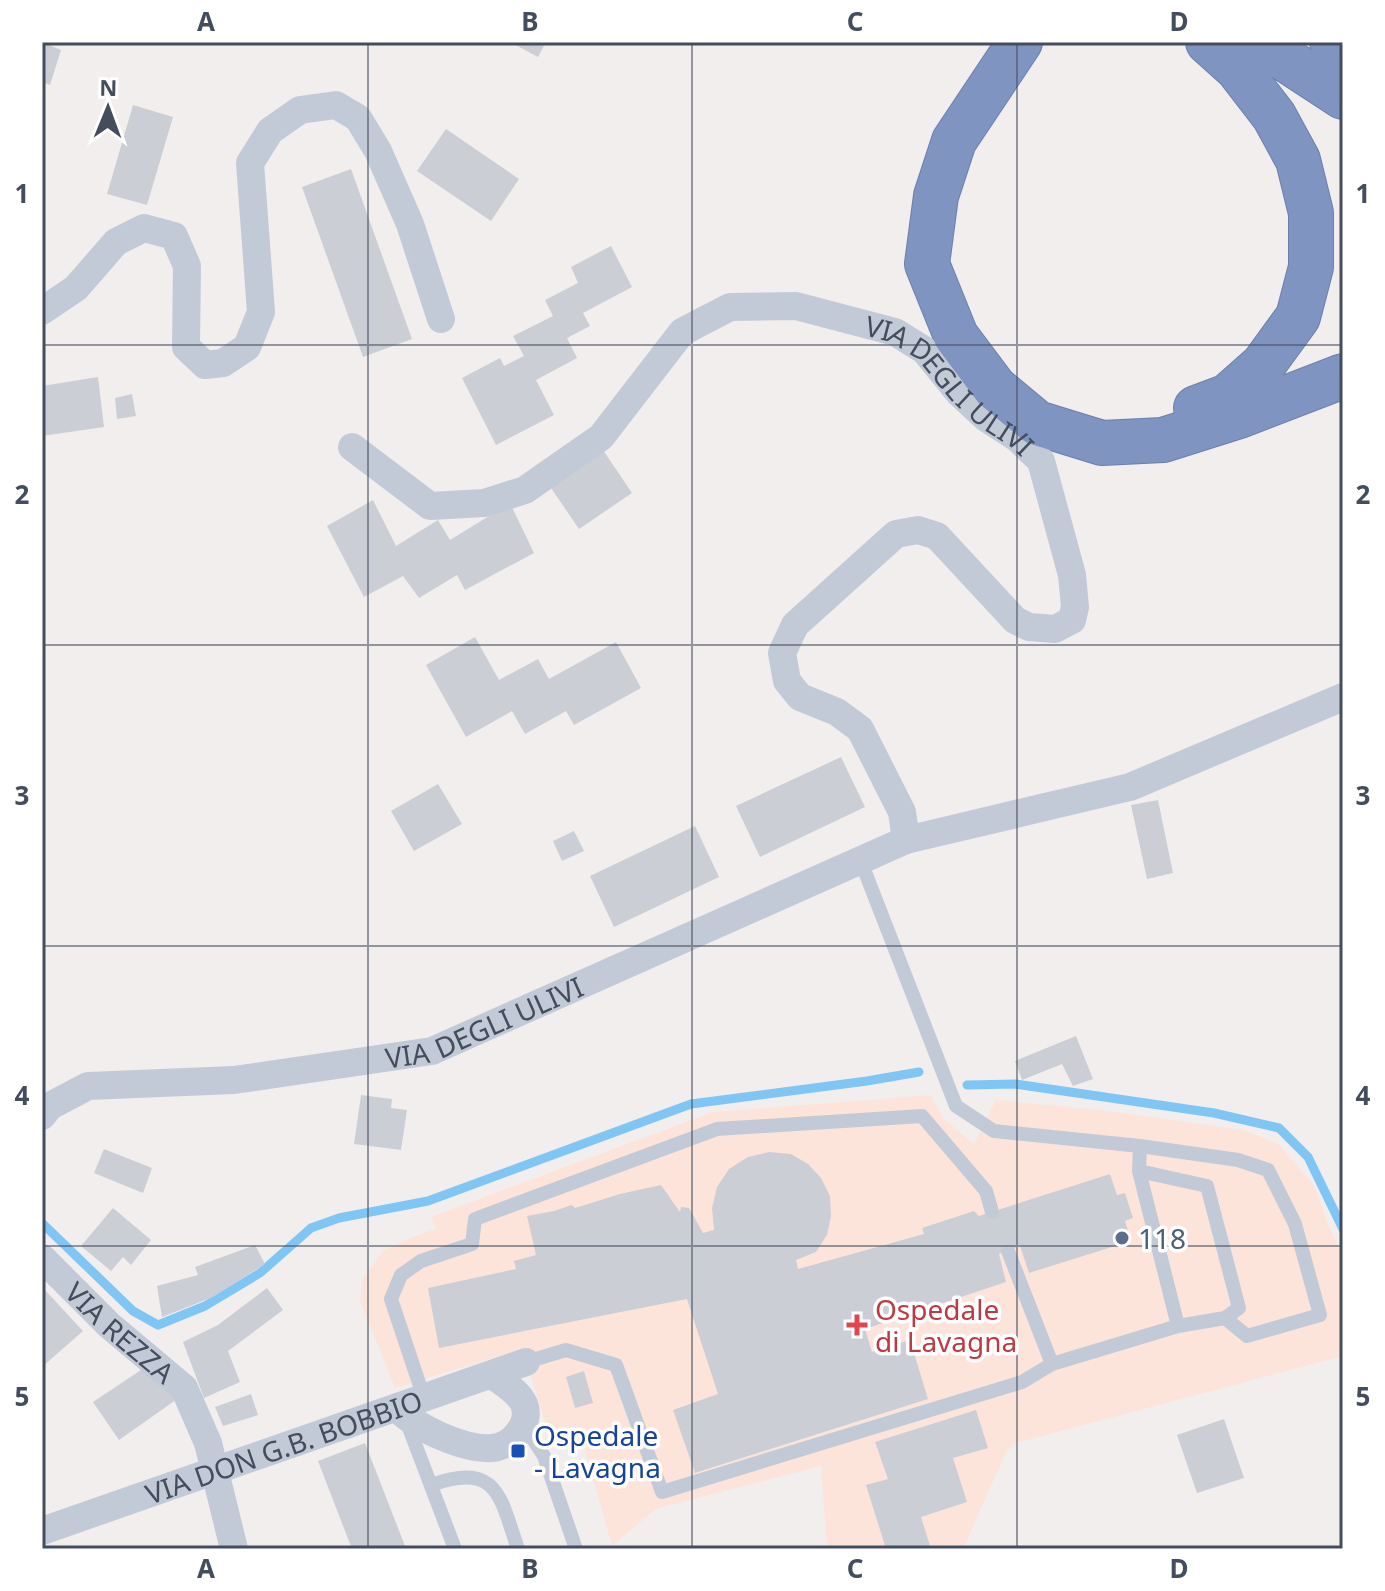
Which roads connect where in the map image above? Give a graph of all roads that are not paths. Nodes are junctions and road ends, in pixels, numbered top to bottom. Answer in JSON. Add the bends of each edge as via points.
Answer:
{"nodes":[{"id":1,"x":1020,"y":42,"type":"edge"},
{"id":2,"x":1208,"y":42,"type":"edge"},
{"id":3,"x":1259,"y":42,"type":"edge"},
{"id":4,"x":1332,"y":42,"type":"edge"},
{"id":5,"x":1343,"y":49,"type":"edge"},
{"id":6,"x":1343,"y":97,"type":"edge"},
{"id":7,"x":42,"y":311,"type":"edge"},
{"id":8,"x":441,"y":319,"type":"dead end"},
{"id":9,"x":1343,"y":376,"type":"edge"},
{"id":10,"x":995,"y":388,"type":"junction"},
{"id":11,"x":352,"y":447,"type":"dead end"},
{"id":12,"x":1343,"y":697,"type":"edge"},
{"id":13,"x":906,"y":840,"type":"junction"},
{"id":14,"x":860,"y":859,"type":"junction"},
{"id":15,"x":42,"y":1116,"type":"edge"},
{"id":16,"x":1140,"y":1146,"type":"junction"},
{"id":17,"x":1139,"y":1171,"type":"junction"},
{"id":18,"x":992,"y":1212,"type":"dead end"},
{"id":19,"x":1008,"y":1251,"type":"dead end"},
{"id":20,"x":42,"y":1258,"type":"edge"},
{"id":21,"x":1225,"y":1318,"type":"junction"},
{"id":22,"x":1178,"y":1326,"type":"junction"},
{"id":23,"x":526,"y":1362,"type":"joint"},
{"id":24,"x":1052,"y":1364,"type":"junction"},
{"id":25,"x":492,"y":1375,"type":"junction"},
{"id":26,"x":408,"y":1407,"type":"junction"},
{"id":27,"x":523,"y":1424,"type":"junction"},
{"id":28,"x":215,"y":1471,"type":"junction"},
{"id":29,"x":431,"y":1485,"type":"junction"},
{"id":30,"x":42,"y":1531,"type":"edge"},
{"id":31,"x":234,"y":1549,"type":"edge"},
{"id":32,"x":455,"y":1549,"type":"edge"},
{"id":33,"x":518,"y":1549,"type":"edge"},
{"id":34,"x":576,"y":1549,"type":"edge"}],
"edges":[{"from":1,"to":10,"type":"highway","via":[[954,141],[936,196],[927,264],[956,336]]},
{"from":2,"to":10,"type":"highway","via":[[1237,68],[1274,116],[1298,160],[1311,213],[1311,267],[1298,317],[1263,365],[1228,396],[1155,424],[1092,423]]},
{"from":3,"to":6,"type":"highway"},
{"from":4,"to":5,"type":"highway"},
{"from":7,"to":8,"type":"street","via":[[76,288],[116,242],[144,228],[174,236],[187,266],[186,347],[205,365],[223,363],[247,347],[261,312],[250,163],[270,131],[300,110],[336,105],[358,118],[378,151],[410,224]]},
{"from":9,"to":10,"type":"highway","via":[[1163,440],[1102,443],[1037,423]]},
{"from":11,"to":13,"type":"street","name":"VIA DEGLI ULIVI","via":[[430,506],[484,503],[525,490],[601,437],[682,332],[730,307],[796,306],[895,332],[924,350],[968,401],[1041,461],[1072,575],[1075,607],[1072,620],[1055,629],[1029,627],[1015,620],[937,536],[918,530],[896,534],[795,625],[782,653],[787,681],[800,697],[837,712],[860,729],[902,812]]},
{"from":12,"to":13,"type":"street","name":"VIA DEGLI ULIVI","via":[[1130,787]]},
{"from":13,"to":14,"type":"street","name":"VIA DEGLI ULIVI"},
{"from":14,"to":15,"type":"street","name":"VIA DEGLI ULIVI","via":[[432,1051],[234,1080],[88,1086],[50,1106]]},
{"from":14,"to":16,"type":"lane","via":[[956,1106],[994,1131]]},
{"from":16,"to":17,"type":"lane"},
{"from":16,"to":21,"type":"lane","via":[[1238,1160],[1268,1170],[1295,1224],[1320,1315],[1247,1336]]},
{"from":17,"to":21,"type":"lane","via":[[1207,1186],[1239,1308]]},
{"from":17,"to":22,"type":"lane"},
{"from":18,"to":26,"type":"lane","via":[[986,1191],[922,1116],[717,1129],[475,1219],[472,1244],[421,1261],[401,1275],[391,1299]]},
{"from":19,"to":24,"type":"lane"},
{"from":20,"to":28,"type":"street","name":"VIA REZZA","via":[[109,1325],[184,1388]]},
{"from":21,"to":22,"type":"lane"},
{"from":22,"to":24,"type":"lane"},
{"from":23,"to":24,"type":"lane","via":[[566,1350],[616,1365],[662,1492],[1022,1382]]},
{"from":23,"to":25,"type":"street","name":"VIA DON G.B. BOBBIO"},
{"from":25,"to":26,"type":"street","name":"VIA DON G.B. BOBBIO"},
{"from":25,"to":27,"type":"street","via":[[518,1394],[525,1406]]},
{"from":26,"to":27,"type":"street","via":[[437,1435],[478,1448],[508,1444]]},
{"from":26,"to":28,"type":"street","name":"VIA DON G.B. BOBBIO"},
{"from":26,"to":29,"type":"lane"},
{"from":27,"to":34,"type":"lane","via":[[544,1456]]},
{"from":28,"to":30,"type":"street","name":"VIA DON G.B. BOBBIO"},
{"from":28,"to":31,"type":"street","name":"VIA REZZA"},
{"from":29,"to":32,"type":"lane"},
{"from":29,"to":33,"type":"lane","via":[[449,1478],[483,1480],[498,1493]]}]}
